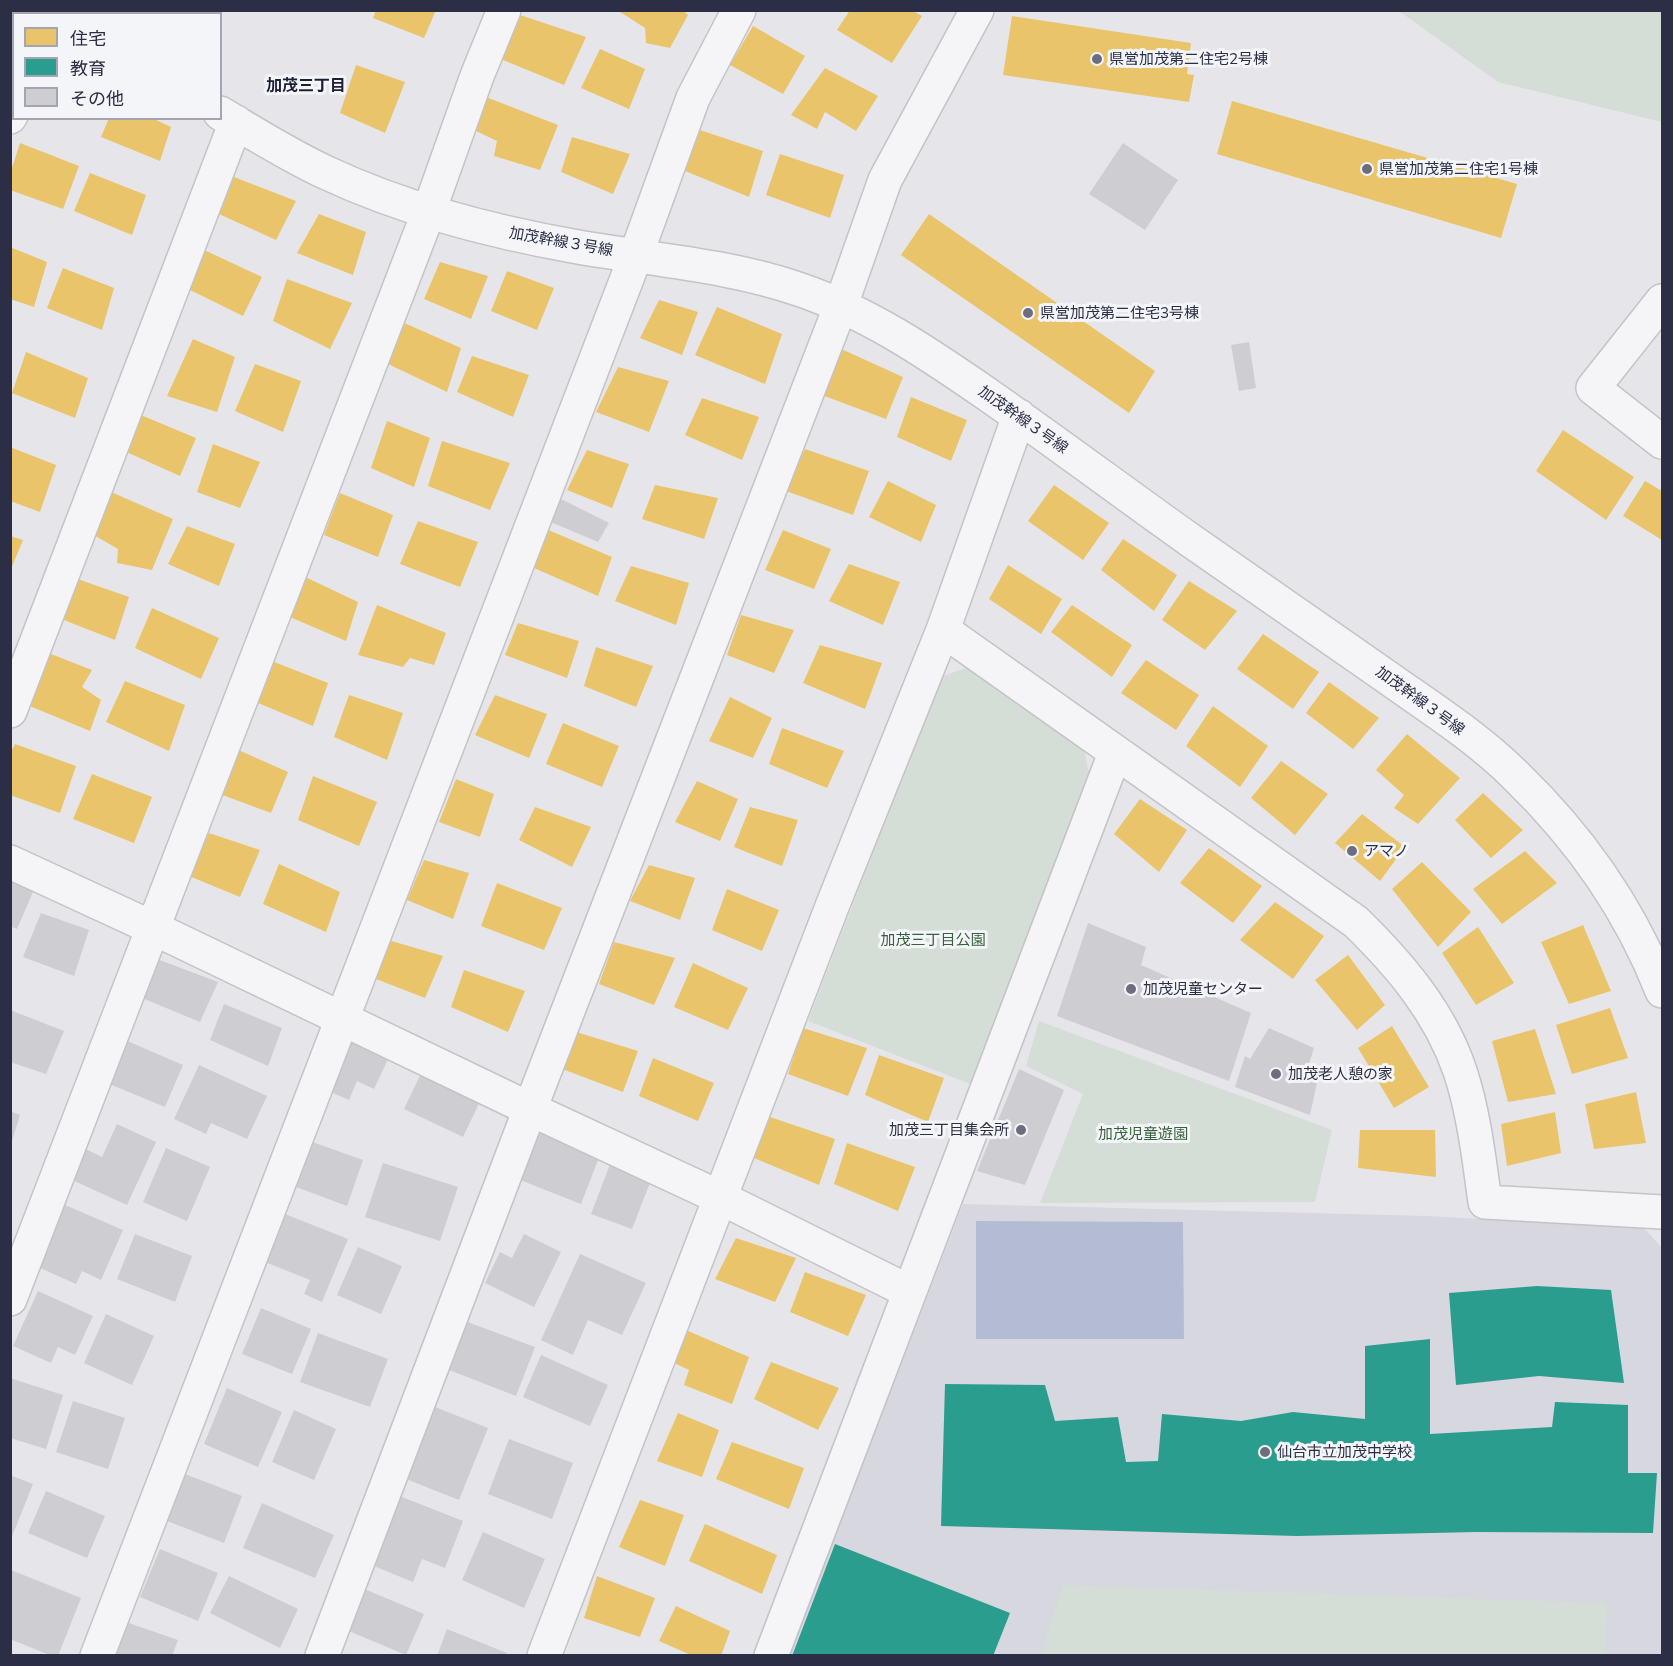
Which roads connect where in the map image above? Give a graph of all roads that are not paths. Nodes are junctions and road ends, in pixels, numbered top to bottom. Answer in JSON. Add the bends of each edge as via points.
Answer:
{"nodes":[{"id":1,"x":504,"y":10,"type":"edge"},
{"id":2,"x":740,"y":10,"type":"edge"},
{"id":3,"x":977,"y":10,"type":"edge"},
{"id":4,"x":228,"y":117,"type":"edge"},
{"id":5,"x":429,"y":211,"type":"junction"},
{"id":6,"x":636,"y":255,"type":"junction"},
{"id":7,"x":1662,"y":301,"type":"edge"},
{"id":8,"x":841,"y":305,"type":"junction"},
{"id":9,"x":1019,"y":416,"type":"junction"},
{"id":10,"x":1662,"y":442,"type":"edge"},
{"id":11,"x":943,"y":630,"type":"junction"},
{"id":12,"x":10,"y":711,"type":"edge"},
{"id":13,"x":1114,"y":753,"type":"junction"},
{"id":14,"x":10,"y":862,"type":"edge"},
{"id":15,"x":153,"y":928,"type":"junction"},
{"id":16,"x":1662,"y":991,"type":"edge"},
{"id":17,"x":341,"y":1019,"type":"junction"},
{"id":18,"x":530,"y":1109,"type":"junction"},
{"id":19,"x":719,"y":1197,"type":"junction"},
{"id":20,"x":1662,"y":1212,"type":"edge"},
{"id":21,"x":908,"y":1291,"type":"junction"},
{"id":22,"x":10,"y":1299,"type":"edge"},
{"id":23,"x":97,"y":1656,"type":"edge"},
{"id":24,"x":322,"y":1656,"type":"edge"},
{"id":25,"x":544,"y":1656,"type":"edge"},
{"id":26,"x":771,"y":1656,"type":"edge"}],
"edges":[{"from":1,"to":5,"type":"street"},
{"from":2,"to":6,"type":"street","via":[[693,98]]},
{"from":3,"to":8,"type":"street","via":[[885,180]]},
{"from":4,"to":5,"type":"street","name":"加茂幹線３号線","via":[[326,172]]},
{"from":4,"to":12,"type":"street"},
{"from":5,"to":6,"type":"street","name":"加茂幹線３号線","via":[[503,232]]},
{"from":5,"to":15,"type":"street"},
{"from":6,"to":8,"type":"street","name":"加茂幹線３号線","via":[[745,273]]},
{"from":6,"to":17,"type":"street"},
{"from":7,"to":10,"type":"street","via":[[1593,388]]},
{"from":8,"to":9,"type":"street","name":"加茂幹線３号線","via":[[909,342]]},
{"from":8,"to":18,"type":"street"},
{"from":9,"to":11,"type":"street"},
{"from":9,"to":16,"type":"street","name":"加茂幹線３号線","via":[[1436,712],[1515,775],[1591,860],[1612,891]]},
{"from":11,"to":13,"type":"street"},
{"from":11,"to":19,"type":"street"},
{"from":13,"to":20,"type":"street","via":[[1356,922],[1402,970],[1431,1010],[1460,1071],[1485,1202]]},
{"from":13,"to":21,"type":"street"},
{"from":14,"to":15,"type":"street"},
{"from":15,"to":17,"type":"street"},
{"from":15,"to":22,"type":"street"},
{"from":17,"to":18,"type":"street"},
{"from":17,"to":23,"type":"street"},
{"from":18,"to":19,"type":"street"},
{"from":18,"to":24,"type":"street"},
{"from":19,"to":21,"type":"street"},
{"from":19,"to":25,"type":"street"},
{"from":21,"to":26,"type":"street"}]}
